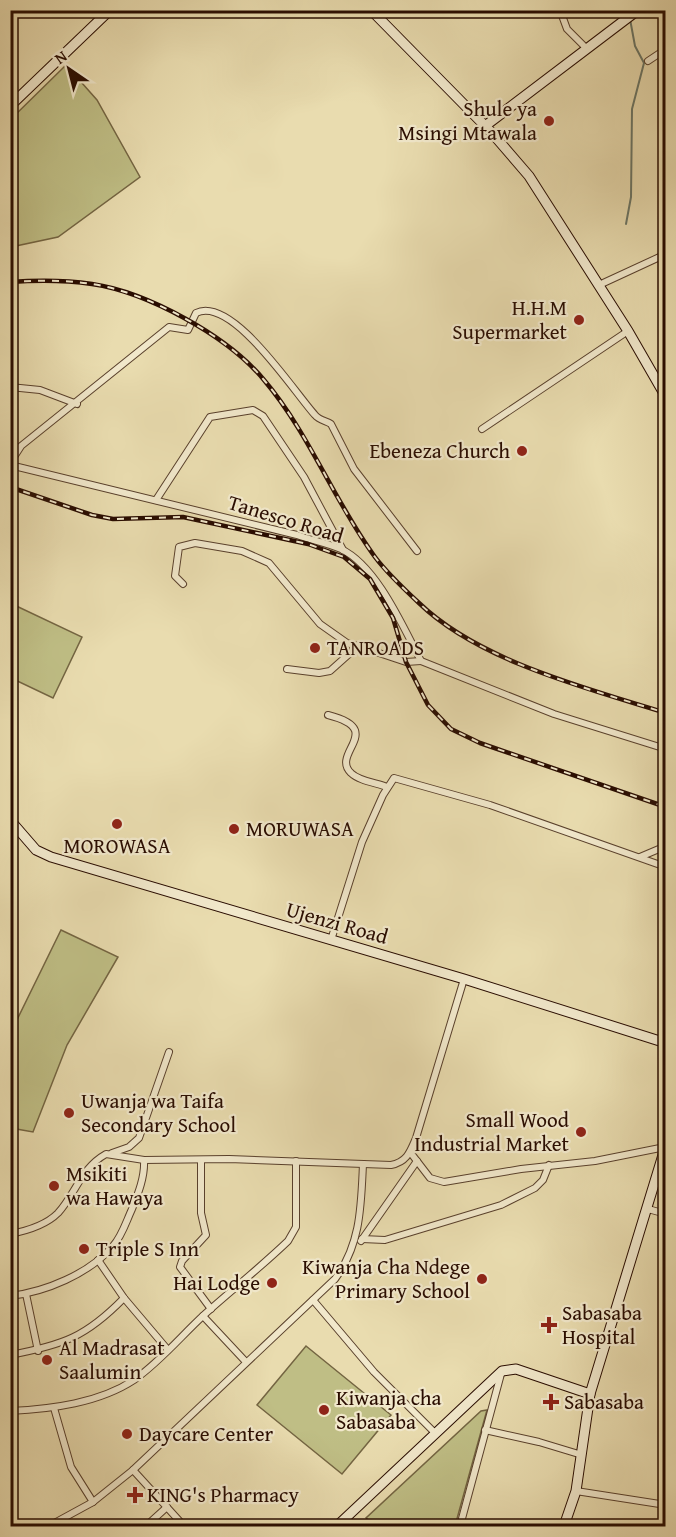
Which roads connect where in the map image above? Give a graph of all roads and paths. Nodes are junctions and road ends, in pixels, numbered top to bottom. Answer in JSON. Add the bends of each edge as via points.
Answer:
{"nodes":[{"id":1,"x":110,"y":10,"type":"edge"},
{"id":2,"x":371,"y":10,"type":"edge"},
{"id":3,"x":560,"y":10,"type":"edge"},
{"id":4,"x":638,"y":10,"type":"edge"},
{"id":5,"x":586,"y":48,"type":"junction"},
{"id":6,"x":666,"y":49,"type":"edge"},
{"id":7,"x":648,"y":61,"type":"dead end"},
{"id":8,"x":10,"y":106,"type":"edge"},
{"id":9,"x":485,"y":126,"type":"junction"},
{"id":10,"x":666,"y":254,"type":"edge"},
{"id":11,"x":598,"y":285,"type":"junction"},
{"id":12,"x":628,"y":331,"type":"junction"},
{"id":13,"x":10,"y":387,"type":"edge"},
{"id":14,"x":666,"y":397,"type":"edge"},
{"id":15,"x":77,"y":404,"type":"junction"},
{"id":16,"x":482,"y":429,"type":"dead end"},
{"id":17,"x":10,"y":464,"type":"edge"},
{"id":18,"x":156,"y":500,"type":"junction"},
{"id":19,"x":343,"y":550,"type":"junction"},
{"id":20,"x":417,"y":550,"type":"dead end"},
{"id":21,"x":183,"y":584,"type":"dead end"},
{"id":22,"x":358,"y":646,"type":"junction"},
{"id":23,"x":421,"y":661,"type":"junction"},
{"id":24,"x":287,"y":669,"type":"dead end"},
{"id":25,"x":328,"y":715,"type":"dead end"},
{"id":26,"x":666,"y":749,"type":"edge"},
{"id":27,"x":387,"y":787,"type":"junction"},
{"id":28,"x":11,"y":824,"type":"edge"},
{"id":29,"x":666,"y":846,"type":"edge"},
{"id":30,"x":640,"y":857,"type":"junction"},
{"id":31,"x":666,"y":867,"type":"edge"},
{"id":32,"x":331,"y":940,"type":"junction"},
{"id":33,"x":464,"y":979,"type":"junction"},
{"id":34,"x":666,"y":1043,"type":"edge"},
{"id":35,"x":169,"y":1052,"type":"dead end"},
{"id":36,"x":665,"y":1146,"type":"edge"},
{"id":37,"x":410,"y":1152,"type":"junction"},
{"id":38,"x":106,"y":1154,"type":"junction"},
{"id":39,"x":144,"y":1160,"type":"junction"},
{"id":40,"x":201,"y":1160,"type":"junction"},
{"id":41,"x":296,"y":1161,"type":"junction"},
{"id":42,"x":417,"y":1161,"type":"junction"},
{"id":43,"x":363,"y":1164,"type":"junction"},
{"id":44,"x":549,"y":1165,"type":"junction"},
{"id":45,"x":648,"y":1209,"type":"junction"},
{"id":46,"x":666,"y":1214,"type":"edge"},
{"id":47,"x":10,"y":1234,"type":"edge"},
{"id":48,"x":362,"y":1239,"type":"junction"},
{"id":49,"x":354,"y":1247,"type":"junction"},
{"id":50,"x":98,"y":1260,"type":"junction"},
{"id":51,"x":26,"y":1294,"type":"junction"},
{"id":52,"x":10,"y":1296,"type":"edge"},
{"id":53,"x":124,"y":1298,"type":"junction"},
{"id":54,"x":313,"y":1300,"type":"junction"},
{"id":55,"x":211,"y":1309,"type":"junction"},
{"id":56,"x":203,"y":1316,"type":"junction"},
{"id":57,"x":168,"y":1350,"type":"junction"},
{"id":58,"x":38,"y":1351,"type":"junction"},
{"id":59,"x":10,"y":1355,"type":"edge"},
{"id":60,"x":246,"y":1362,"type":"junction"},
{"id":61,"x":502,"y":1371,"type":"junction"},
{"id":62,"x":590,"y":1394,"type":"junction"},
{"id":63,"x":54,"y":1408,"type":"junction"},
{"id":64,"x":10,"y":1411,"type":"edge"},
{"id":65,"x":484,"y":1430,"type":"junction"},
{"id":66,"x":435,"y":1433,"type":"junction"},
{"id":67,"x":583,"y":1455,"type":"junction"},
{"id":68,"x":133,"y":1470,"type":"junction"},
{"id":69,"x":576,"y":1491,"type":"junction"},
{"id":70,"x":93,"y":1502,"type":"junction"},
{"id":71,"x":666,"y":1505,"type":"edge"},
{"id":72,"x":167,"y":1507,"type":"junction"},
{"id":73,"x":344,"y":1525,"type":"edge"},
{"id":74,"x":49,"y":1527,"type":"edge"},
{"id":75,"x":146,"y":1527,"type":"edge"},
{"id":76,"x":184,"y":1527,"type":"edge"},
{"id":77,"x":460,"y":1527,"type":"edge"},
{"id":78,"x":564,"y":1527,"type":"edge"}],
"edges":[{"from":1,"to":8,"type":"street"},
{"from":2,"to":9,"type":"street"},
{"from":3,"to":5,"type":"street","via":[[567,29]]},
{"from":4,"to":5,"type":"street"},
{"from":5,"to":9,"type":"street"},
{"from":6,"to":7,"type":"street"},
{"from":9,"to":11,"type":"street","via":[[529,176]]},
{"from":10,"to":11,"type":"street"},
{"from":11,"to":12,"type":"street"},
{"from":12,"to":14,"type":"street"},
{"from":12,"to":16,"type":"street"},
{"from":13,"to":15,"type":"street","via":[[40,390]]},
{"from":15,"to":17,"type":"street","via":[[21,446]]},
{"from":15,"to":20,"type":"street","via":[[169,327],[188,330],[201,310],[220,313],[237,324],[266,354],[316,418],[332,424],[354,469]]},
{"from":17,"to":18,"type":"street","name":"Tanesco Road"},
{"from":18,"to":19,"type":"street","name":"Tanesco Road"},
{"from":18,"to":19,"type":"street","via":[[210,417],[253,410],[263,416],[301,472]]},
{"from":19,"to":23,"type":"street","name":"Tanesco Road","via":[[369,573],[388,598]]},
{"from":21,"to":22,"type":"street","via":[[175,576],[179,547],[195,543],[242,551],[269,563],[320,624],[347,644]]},
{"from":22,"to":23,"type":"street","via":[[406,662]]},
{"from":22,"to":24,"type":"street","via":[[330,671]]},
{"from":23,"to":26,"type":"street","via":[[554,714]]},
{"from":25,"to":27,"type":"street","via":[[347,720],[354,727],[348,756],[351,773]]},
{"from":27,"to":30,"type":"street","via":[[394,778],[407,780]]},
{"from":27,"to":32,"type":"street","via":[[362,842]]},
{"from":28,"to":32,"type":"street","name":"Ujenzi Road","via":[[36,850],[51,857]]},
{"from":29,"to":30,"type":"street"},
{"from":30,"to":31,"type":"street"},
{"from":32,"to":33,"type":"street","name":"Ujenzi Road"},
{"from":33,"to":34,"type":"street","name":"Ujenzi Road"},
{"from":33,"to":37,"type":"street"},
{"from":35,"to":38,"type":"street","via":[[139,1138],[129,1147]]},
{"from":36,"to":44,"type":"street","via":[[595,1161]]},
{"from":36,"to":45,"type":"street"},
{"from":37,"to":42,"type":"street"},
{"from":37,"to":43,"type":"street","via":[[397,1164]]},
{"from":38,"to":39,"type":"street"},
{"from":38,"to":47,"type":"street","via":[[87,1168],[52,1217]]},
{"from":39,"to":40,"type":"street"},
{"from":39,"to":50,"type":"street","via":[[142,1179],[122,1231]]},
{"from":40,"to":41,"type":"street"},
{"from":40,"to":55,"type":"street","via":[[201,1213],[206,1235],[180,1267]]},
{"from":41,"to":43,"type":"street"},
{"from":41,"to":55,"type":"street","via":[[294,1233]]},
{"from":42,"to":44,"type":"street","via":[[430,1178],[444,1182]]},
{"from":42,"to":48,"type":"street"},
{"from":43,"to":49,"type":"street","via":[[360,1220]]},
{"from":44,"to":48,"type":"street","via":[[535,1188],[501,1205],[385,1240]]},
{"from":45,"to":46,"type":"street"},
{"from":45,"to":62,"type":"street"},
{"from":48,"to":49,"type":"street"},
{"from":49,"to":54,"type":"street","via":[[335,1279]]},
{"from":50,"to":51,"type":"street"},
{"from":50,"to":53,"type":"street"},
{"from":51,"to":52,"type":"street"},
{"from":51,"to":58,"type":"street"},
{"from":53,"to":57,"type":"street"},
{"from":53,"to":58,"type":"street","via":[[76,1337]]},
{"from":54,"to":60,"type":"street"},
{"from":54,"to":66,"type":"street","via":[[374,1372]]},
{"from":55,"to":56,"type":"street"},
{"from":56,"to":57,"type":"street"},
{"from":56,"to":60,"type":"street"},
{"from":57,"to":63,"type":"street","via":[[121,1387]]},
{"from":58,"to":59,"type":"street"},
{"from":60,"to":68,"type":"street"},
{"from":61,"to":62,"type":"street","via":[[516,1369]]},
{"from":61,"to":65,"type":"street"},
{"from":61,"to":66,"type":"street"},
{"from":62,"to":67,"type":"street"},
{"from":63,"to":64,"type":"street"},
{"from":63,"to":70,"type":"street","via":[[71,1467]]},
{"from":65,"to":67,"type":"street"},
{"from":65,"to":77,"type":"street"},
{"from":66,"to":73,"type":"street"},
{"from":67,"to":69,"type":"street"},
{"from":68,"to":70,"type":"street"},
{"from":68,"to":72,"type":"street"},
{"from":69,"to":71,"type":"street"},
{"from":69,"to":78,"type":"street"},
{"from":70,"to":74,"type":"street"},
{"from":72,"to":75,"type":"street"},
{"from":72,"to":76,"type":"street"}]}
